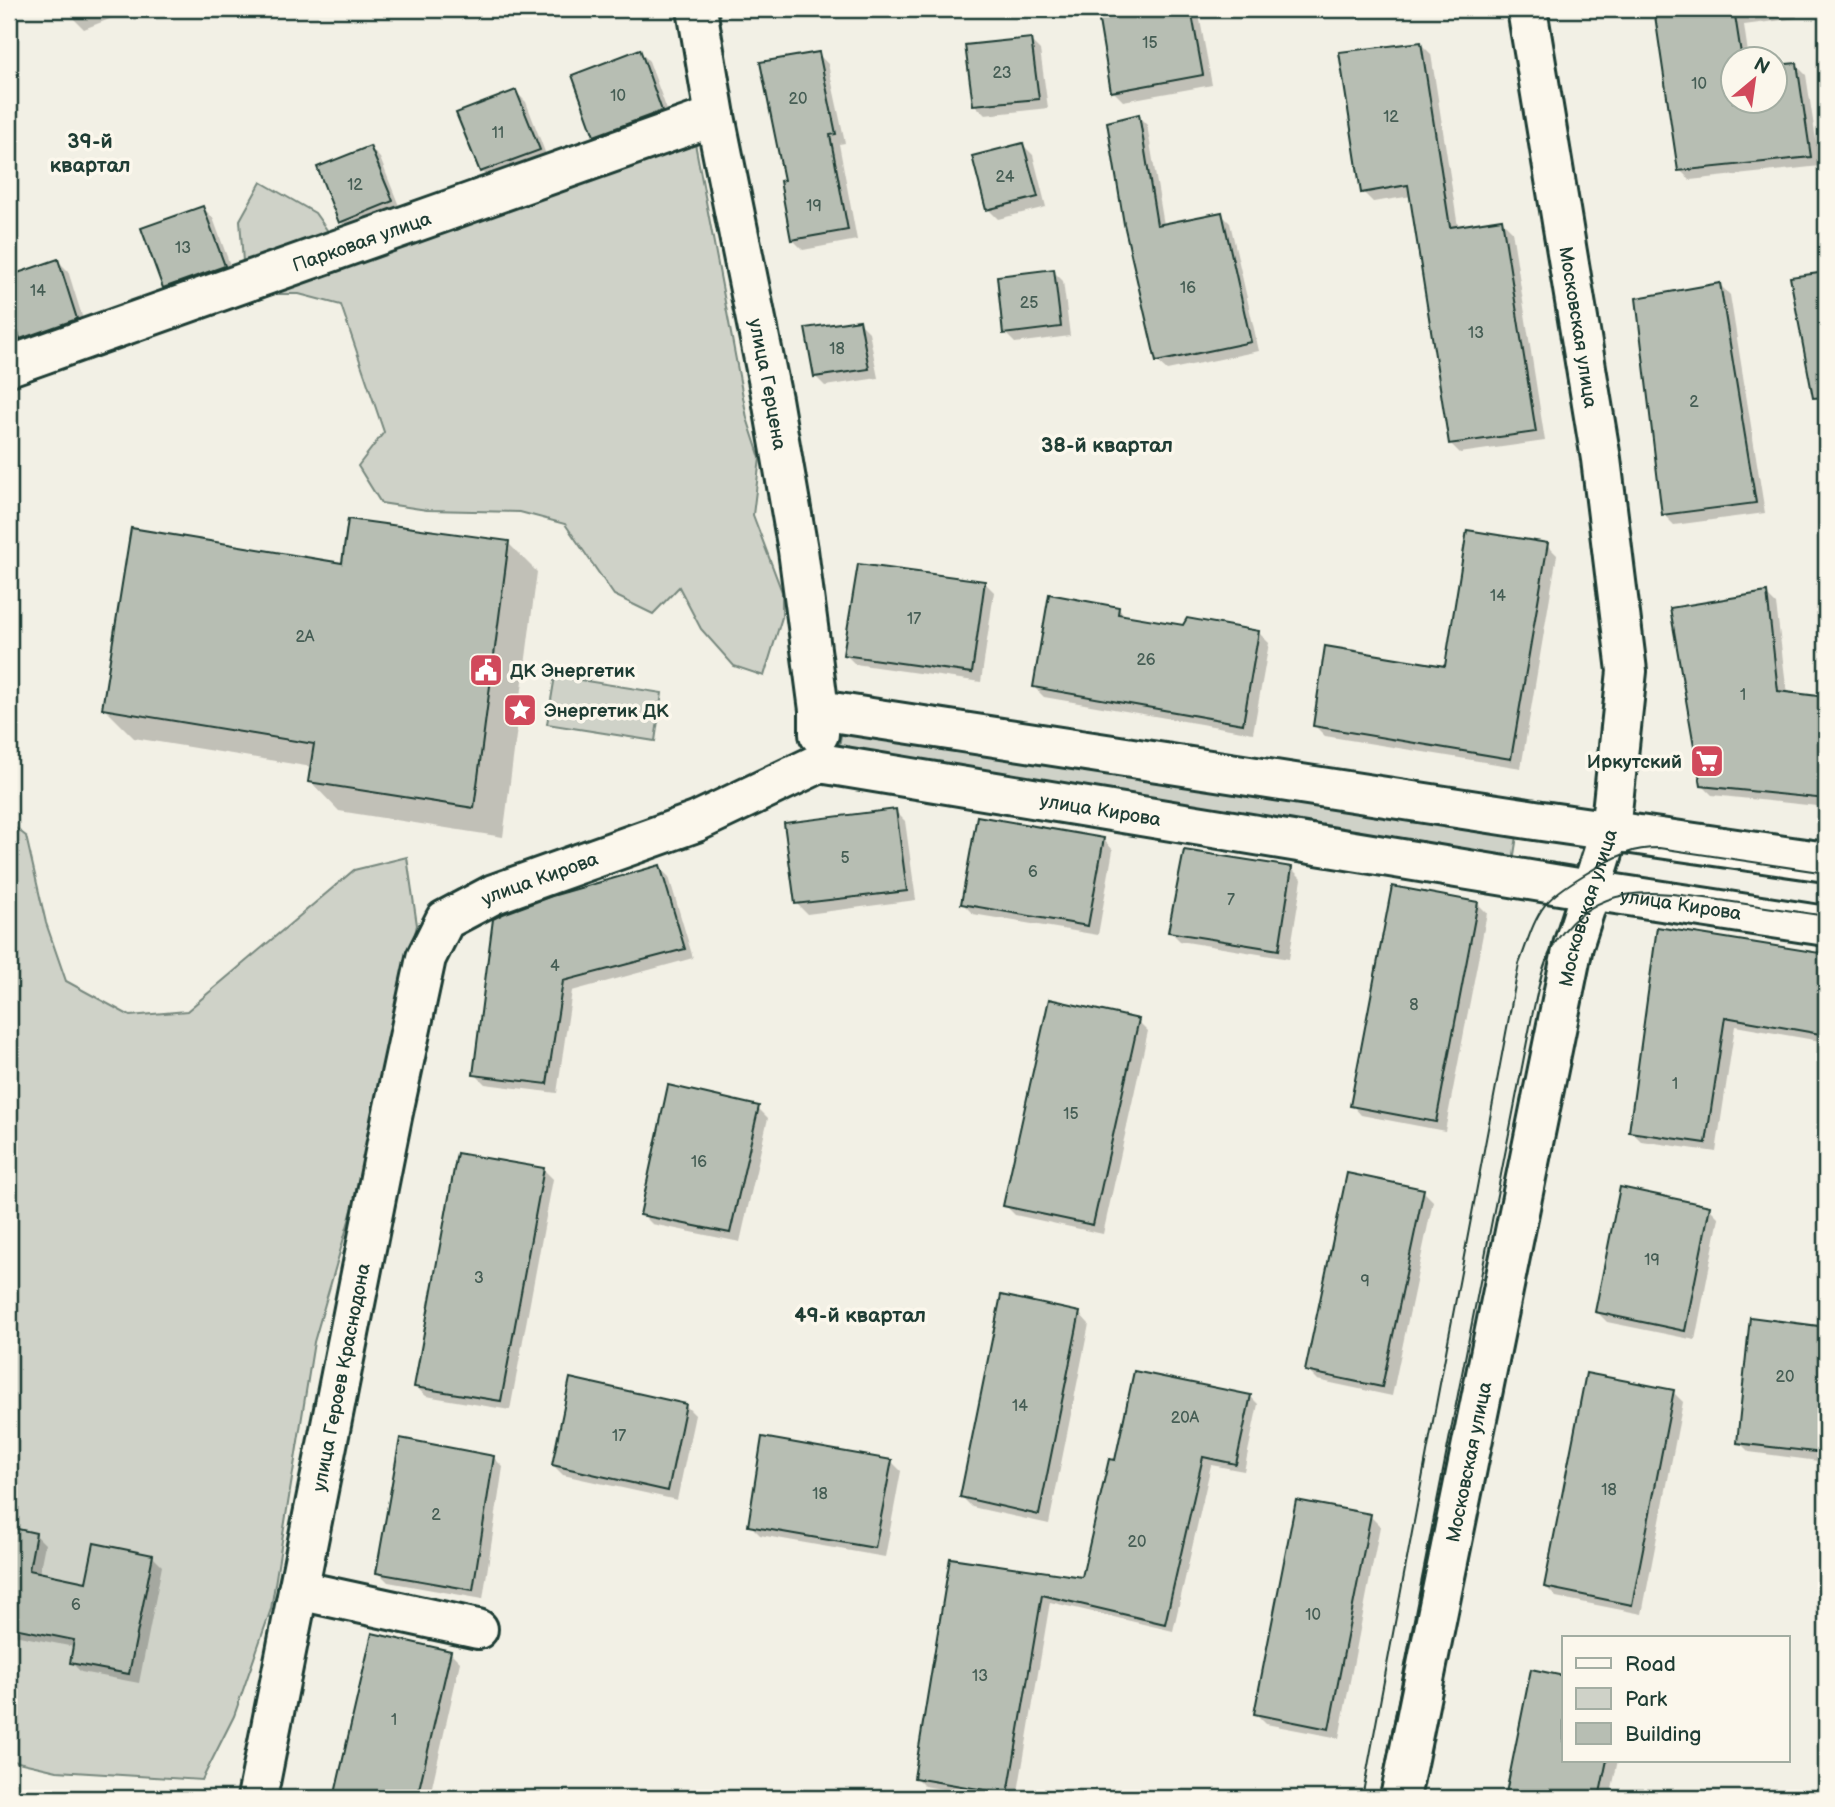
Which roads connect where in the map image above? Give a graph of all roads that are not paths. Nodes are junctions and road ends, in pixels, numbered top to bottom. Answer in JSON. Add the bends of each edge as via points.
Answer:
{"nodes":[{"id":1,"x":697,"y":9,"type":"edge"},
{"id":2,"x":1527,"y":9,"type":"edge"},
{"id":3,"x":715,"y":116,"type":"junction"},
{"id":4,"x":9,"y":366,"type":"edge"},
{"id":5,"x":819,"y":710,"type":"junction"},
{"id":6,"x":820,"y":763,"type":"junction"},
{"id":7,"x":1610,"y":831,"type":"junction"},
{"id":8,"x":1826,"y":862,"type":"edge"},
{"id":9,"x":1590,"y":890,"type":"junction"},
{"id":10,"x":1826,"y":926,"type":"edge"},
{"id":11,"x":426,"y":958,"type":"joint"},
{"id":12,"x":298,"y":1590,"type":"junction"},
{"id":13,"x":478,"y":1629,"type":"dead end"},
{"id":14,"x":257,"y":1798,"type":"edge"},
{"id":15,"x":1400,"y":1798,"type":"edge"}],
"edges":[{"from":1,"to":3,"type":"street","name":"улица Герцена"},
{"from":2,"to":7,"type":"street","name":"Московская улица","via":[[1601,458],[1627,671]]},
{"from":3,"to":4,"type":"street","name":"Парковая улица"},
{"from":3,"to":5,"type":"street","name":"улица Герцена","via":[[798,550]]},
{"from":5,"to":6,"type":"street","name":"улица Герцена"},
{"from":5,"to":7,"type":"street"},
{"from":6,"to":9,"type":"street","name":"улица Кирова"},
{"from":6,"to":11,"type":"street","name":"улица Кирова","via":[[696,822],[494,894],[445,920]]},
{"from":7,"to":8,"type":"street"},
{"from":7,"to":9,"type":"street","name":"Московская улица"},
{"from":9,"to":10,"type":"street","name":"улица Кирова"},
{"from":9,"to":15,"type":"street","name":"Московская улица","via":[[1570,959]]},
{"from":11,"to":12,"type":"street","name":"улица Героев Краснодона"},
{"from":12,"to":13,"type":"street"},
{"from":12,"to":14,"type":"street","name":"улица Героев Краснодона"}]}
